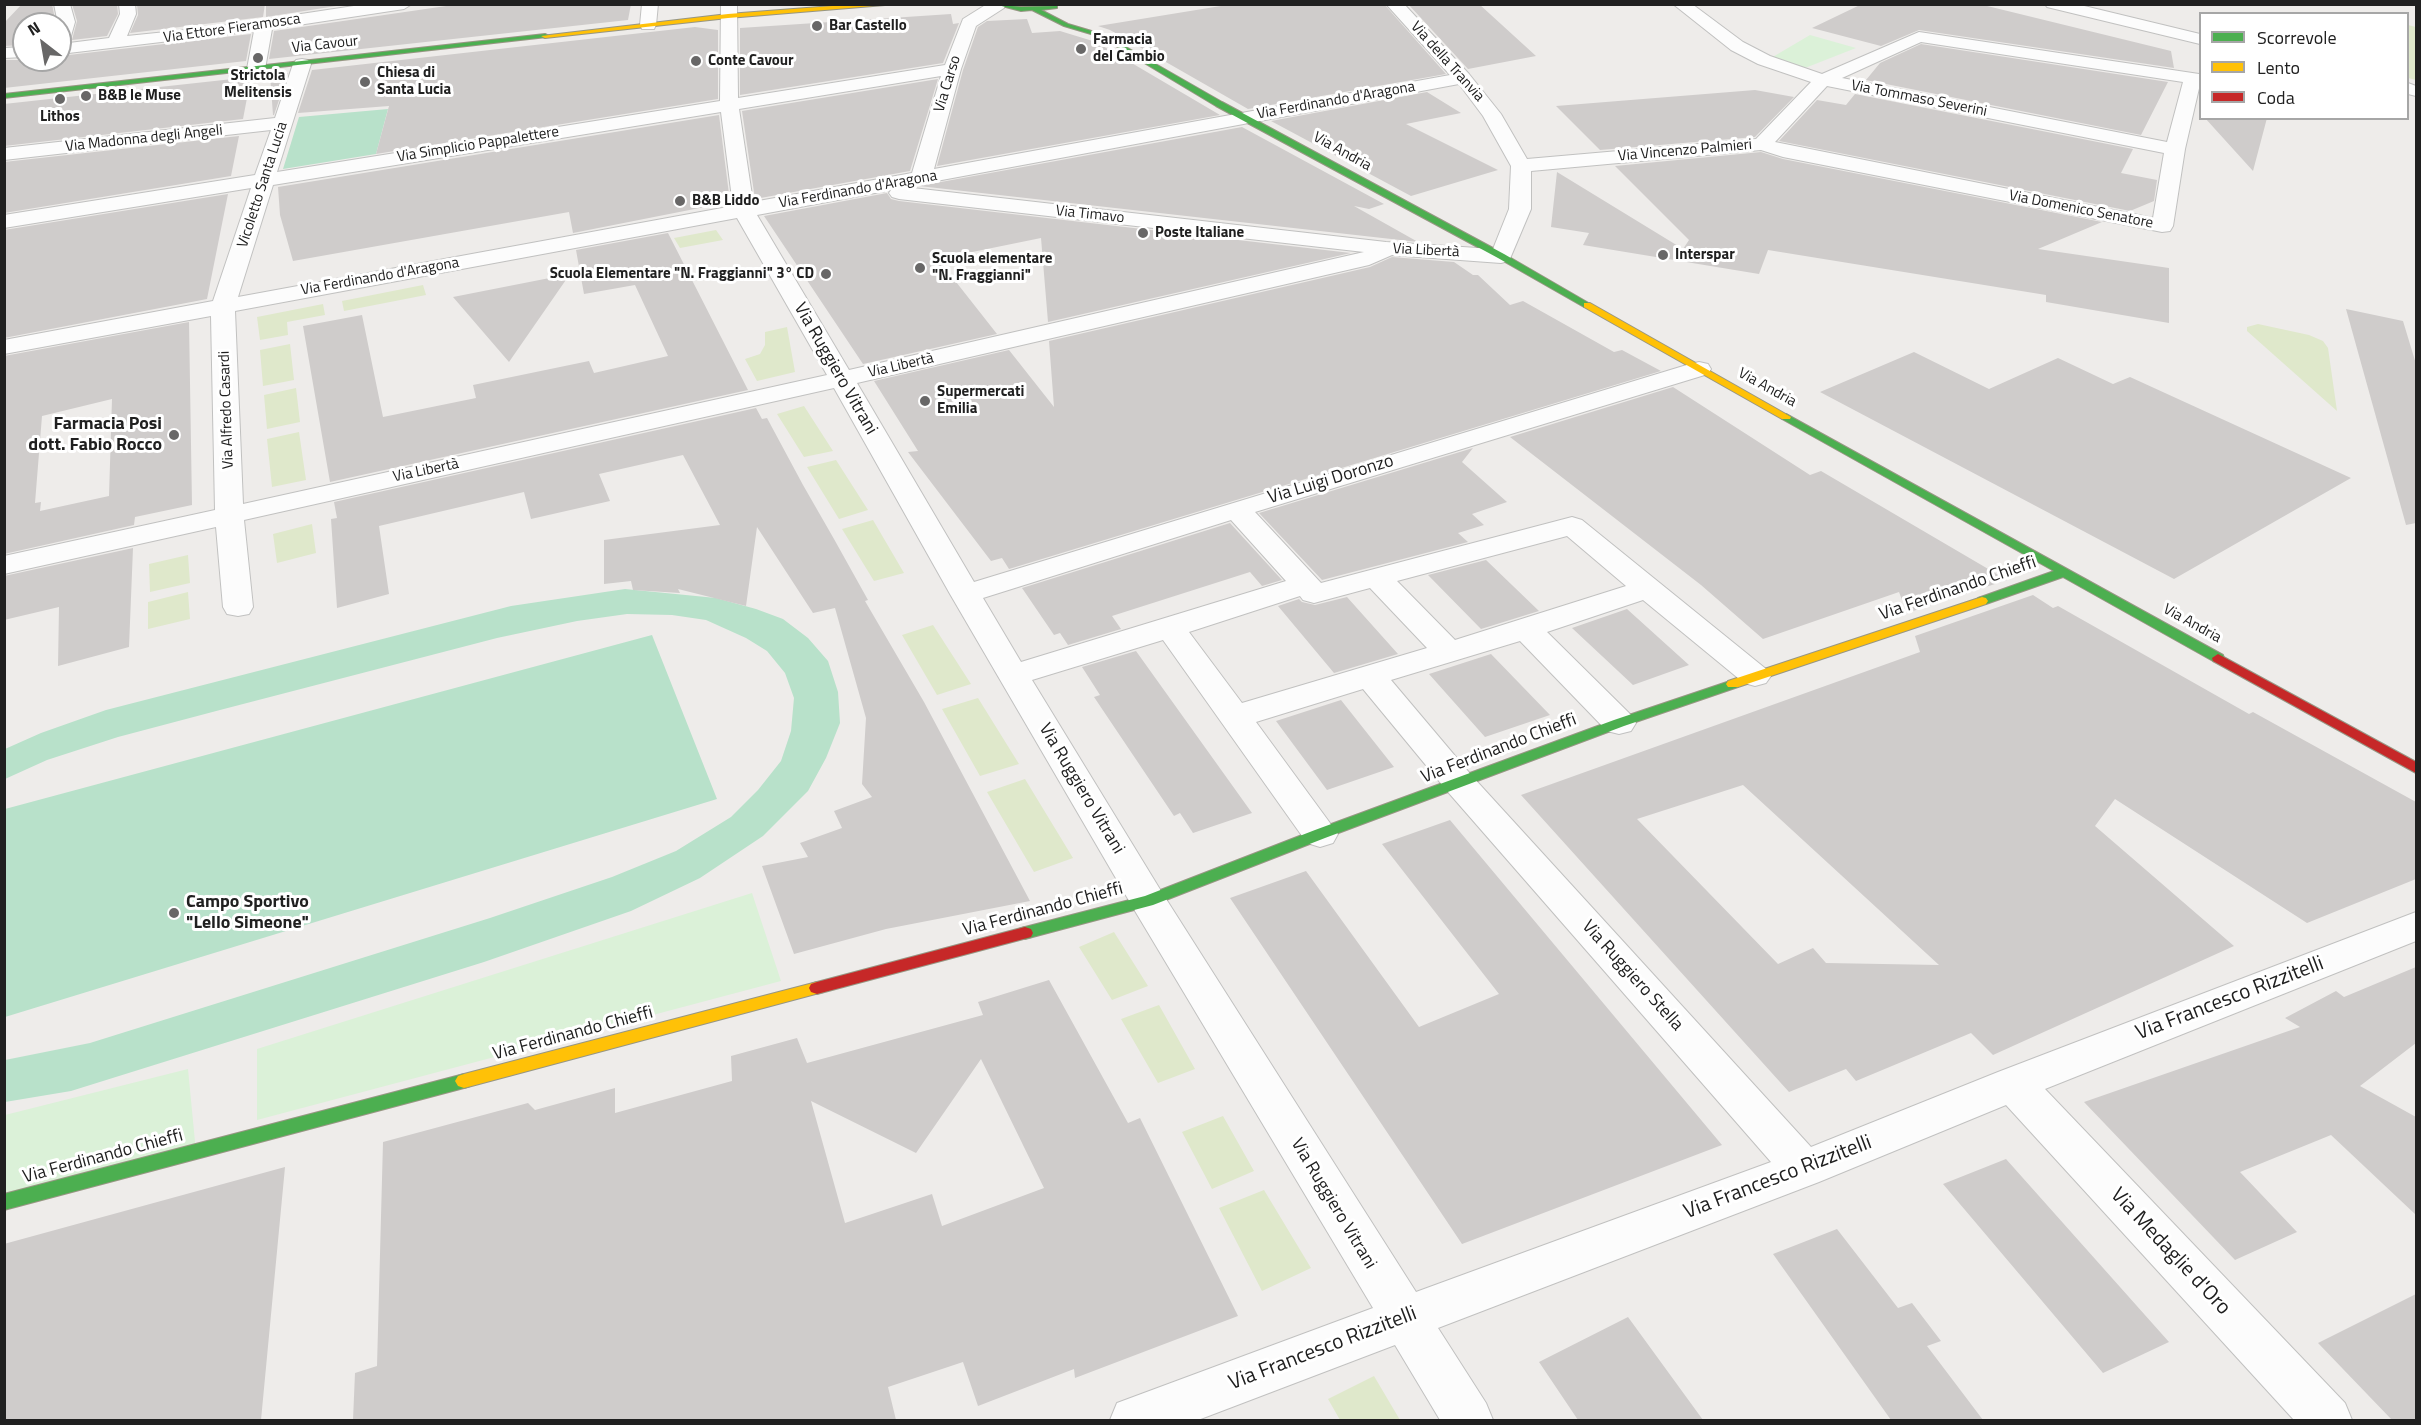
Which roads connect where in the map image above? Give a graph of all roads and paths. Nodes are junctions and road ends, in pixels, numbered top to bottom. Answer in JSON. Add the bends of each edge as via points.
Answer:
{"nodes":[{"id":1,"x":127,"y":4,"type":"edge"},
{"id":2,"x":274,"y":4,"type":"edge"},
{"id":3,"x":404,"y":4,"type":"edge"},
{"id":4,"x":650,"y":4,"type":"edge"},
{"id":5,"x":894,"y":4,"type":"edge"},
{"id":6,"x":1067,"y":4,"type":"edge"},
{"id":7,"x":1394,"y":4,"type":"edge"},
{"id":8,"x":1680,"y":4,"type":"edge"},
{"id":9,"x":2053,"y":4,"type":"edge"},
{"id":10,"x":998,"y":5,"type":"edge"},
{"id":11,"x":373,"y":7,"type":"edge"},
{"id":12,"x":724,"y":8,"type":"edge"},
{"id":13,"x":1034,"y":9,"type":"junction"},
{"id":14,"x":328,"y":10,"type":"edge"},
{"id":15,"x":216,"y":14,"type":"dead end"},
{"id":16,"x":1091,"y":20,"type":"dead end"},
{"id":17,"x":271,"y":24,"type":"junction"},
{"id":18,"x":648,"y":25,"type":"junction"},
{"id":19,"x":215,"y":32,"type":"junction"},
{"id":20,"x":1103,"y":36,"type":"junction"},
{"id":21,"x":2199,"y":39,"type":"edge"},
{"id":22,"x":116,"y":43,"type":"junction"},
{"id":23,"x":72,"y":48,"type":"edge"},
{"id":24,"x":302,"y":64,"type":"junction"},
{"id":25,"x":256,"y":69,"type":"junction"},
{"id":26,"x":952,"y":69,"type":"junction"},
{"id":27,"x":1463,"y":78,"type":"junction"},
{"id":28,"x":1823,"y":80,"type":"junction"},
{"id":29,"x":4,"y":96,"type":"edge"},
{"id":30,"x":729,"y":105,"type":"junction"},
{"id":31,"x":1245,"y":118,"type":"junction"},
{"id":32,"x":283,"y":123,"type":"junction"},
{"id":33,"x":1762,"y":144,"type":"junction"},
{"id":34,"x":2175,"y":149,"type":"junction"},
{"id":35,"x":4,"y":154,"type":"edge"},
{"id":36,"x":1521,"y":166,"type":"junction"},
{"id":37,"x":921,"y":179,"type":"junction"},
{"id":38,"x":264,"y":180,"type":"junction"},
{"id":39,"x":864,"y":190,"type":"junction"},
{"id":40,"x":744,"y":211,"type":"junction"},
{"id":41,"x":4,"y":222,"type":"edge"},
{"id":42,"x":1388,"y":248,"type":"junction"},
{"id":43,"x":1501,"y":256,"type":"junction"},
{"id":44,"x":223,"y":306,"type":"junction"},
{"id":45,"x":4,"y":347,"type":"edge"},
{"id":46,"x":1698,"y":369,"type":"junction"},
{"id":47,"x":841,"y":379,"type":"junction"},
{"id":48,"x":1236,"y":509,"type":"junction"},
{"id":49,"x":230,"y":514,"type":"junction"},
{"id":50,"x":4,"y":565,"type":"edge"},
{"id":51,"x":2064,"y":572,"type":"junction"},
{"id":52,"x":1376,"y":577,"type":"junction"},
{"id":53,"x":1306,"y":584,"type":"junction"},
{"id":54,"x":1649,"y":588,"type":"junction"},
{"id":55,"x":965,"y":594,"type":"junction"},
{"id":56,"x":238,"y":607,"type":"dead end"},
{"id":57,"x":1170,"y":628,"type":"junction"},
{"id":58,"x":1526,"y":629,"type":"junction"},
{"id":59,"x":1448,"y":652,"type":"junction"},
{"id":60,"x":1012,"y":675,"type":"junction"},
{"id":61,"x":1370,"y":676,"type":"junction"},
{"id":62,"x":1755,"y":676,"type":"junction"},
{"id":63,"x":1234,"y":717,"type":"junction"},
{"id":64,"x":1619,"y":723,"type":"junction"},
{"id":65,"x":2416,"y":768,"type":"edge"},
{"id":66,"x":1460,"y":784,"type":"junction"},
{"id":67,"x":1320,"y":834,"type":"junction"},
{"id":68,"x":1148,"y":901,"type":"junction"},
{"id":69,"x":2416,"y":926,"type":"edge"},
{"id":70,"x":2013,"y":1084,"type":"junction"},
{"id":71,"x":1804,"y":1169,"type":"junction"},
{"id":72,"x":4,"y":1202,"type":"edge"},
{"id":73,"x":1403,"y":1318,"type":"junction"},
{"id":74,"x":1135,"y":1420,"type":"edge"},
{"id":75,"x":1468,"y":1420,"type":"edge"},
{"id":76,"x":2327,"y":1420,"type":"edge"}],
"edges":[{"from":1,"to":22,"type":"street","via":[[128,14]]},
{"from":2,"to":17,"type":"street"},
{"from":3,"to":11,"type":"street","name":"Via Ettore Fieramosca"},
{"from":4,"to":18,"type":"street"},
{"from":5,"to":12,"type":"street","name":"Via Cavour"},
{"from":6,"to":13,"type":"street"},
{"from":7,"to":27,"type":"street","name":"Via della Tranvia"},
{"from":8,"to":28,"type":"street","name":"Via Tommaso Severini","via":[[1737,46],[1764,60]]},
{"from":9,"to":21,"type":"street"},
{"from":10,"to":13,"type":"street"},
{"from":10,"to":26,"type":"street","name":"Via Carso","via":[[969,23]]},
{"from":11,"to":14,"type":"street","name":"Via Ettore Fieramosca"},
{"from":12,"to":18,"type":"street","name":"Via Cavour"},
{"from":12,"to":30,"type":"street"},
{"from":13,"to":20,"type":"street","name":"Via Andria","via":[[1066,25]]},
{"from":14,"to":17,"type":"street","name":"Via Ettore Fieramosca"},
{"from":15,"to":19,"type":"street"},
{"from":16,"to":20,"type":"street","name":"Via Andria"},
{"from":17,"to":19,"type":"street","name":"Via Ettore Fieramosca"},
{"from":17,"to":25,"type":"street"},
{"from":18,"to":24,"type":"street","name":"Via Cavour"},
{"from":19,"to":22,"type":"street","name":"Via Ettore Fieramosca"},
{"from":20,"to":31,"type":"street","name":"Via Andria"},
{"from":22,"to":23,"type":"street","name":"Via Ettore Fieramosca"},
{"from":24,"to":25,"type":"street","name":"Via Cavour"},
{"from":24,"to":32,"type":"street","name":"Vicoletto Santa Lucia"},
{"from":25,"to":29,"type":"street","name":"Via Cavour"},
{"from":26,"to":30,"type":"street","name":"Via Simplicio Pappalettere"},
{"from":26,"to":37,"type":"street","name":"Via Carso"},
{"from":27,"to":31,"type":"street","name":"Via Ferdinando d'Aragona"},
{"from":27,"to":36,"type":"street","name":"Via della Tranvia","via":[[1492,114]]},
{"from":28,"to":33,"type":"street","name":"Via Vincenzo Palmieri"},
{"from":28,"to":34,"type":"street","name":"Via Tommaso Severini"},
{"from":28,"to":34,"type":"street","name":"Via Domenico Senatore","via":[[1919,37],[2193,78]]},
{"from":30,"to":38,"type":"street","name":"Via Simplicio Pappalettere"},
{"from":30,"to":40,"type":"street"},
{"from":31,"to":37,"type":"street","name":"Via Ferdinando d'Aragona"},
{"from":31,"to":43,"type":"street","name":"Via Andria"},
{"from":32,"to":35,"type":"street","name":"Via Madonna degli Angeli"},
{"from":32,"to":38,"type":"street","name":"Vicoletto Santa Lucia"},
{"from":33,"to":34,"type":"street","name":"Via Domenico Senatore","via":[[2162,225]]},
{"from":33,"to":36,"type":"street","name":"Via Vincenzo Palmieri"},
{"from":36,"to":43,"type":"street","via":[[1520,209]]},
{"from":37,"to":39,"type":"street","name":"Via Ferdinando d'Aragona"},
{"from":38,"to":41,"type":"street","name":"Via Simplicio Pappalettere"},
{"from":38,"to":44,"type":"street","name":"Vicoletto Santa Lucia"},
{"from":39,"to":40,"type":"street","name":"Via Ferdinando d'Aragona"},
{"from":39,"to":42,"type":"street","name":"Via Timavo"},
{"from":40,"to":44,"type":"street","name":"Via Ferdinando d'Aragona"},
{"from":40,"to":47,"type":"street","name":"Via Ruggiero Vitrani"},
{"from":42,"to":43,"type":"street","name":"Via Libertà"},
{"from":42,"to":47,"type":"street","name":"Via Libertà","via":[[1369,258]]},
{"from":43,"to":46,"type":"street","name":"Via Andria"},
{"from":44,"to":45,"type":"street","name":"Via Ferdinando d'Aragona"},
{"from":44,"to":49,"type":"street","name":"Via Alfredo Casardi"},
{"from":46,"to":48,"type":"street","name":"Via Luigi Doronzo"},
{"from":46,"to":51,"type":"street","name":"Via Andria"},
{"from":47,"to":49,"type":"street","name":"Via Libertà"},
{"from":47,"to":55,"type":"street","name":"Via Ruggiero Vitrani"},
{"from":48,"to":53,"type":"street"},
{"from":48,"to":55,"type":"street","name":"Via Luigi Doronzo"},
{"from":49,"to":50,"type":"street","name":"Via Libertà"},
{"from":49,"to":56,"type":"street"},
{"from":51,"to":62,"type":"street","name":"Via Ferdinando Chieffi"},
{"from":51,"to":65,"type":"street","name":"Via Andria"},
{"from":52,"to":53,"type":"street","via":[[1314,594]]},
{"from":52,"to":54,"type":"street","via":[[1572,526]]},
{"from":52,"to":59,"type":"street"},
{"from":53,"to":57,"type":"street"},
{"from":54,"to":58,"type":"street"},
{"from":54,"to":62,"type":"street"},
{"from":55,"to":60,"type":"street","name":"Via Ruggiero Vitrani"},
{"from":57,"to":60,"type":"street"},
{"from":57,"to":63,"type":"street"},
{"from":58,"to":59,"type":"street"},
{"from":58,"to":64,"type":"street"},
{"from":59,"to":61,"type":"street"},
{"from":60,"to":68,"type":"street","name":"Via Ruggiero Vitrani"},
{"from":61,"to":63,"type":"street"},
{"from":61,"to":66,"type":"street","name":"Via Ruggiero Stella"},
{"from":62,"to":64,"type":"street","name":"Via Ferdinando Chieffi"},
{"from":63,"to":67,"type":"street"},
{"from":64,"to":66,"type":"street","name":"Via Ferdinando Chieffi"},
{"from":66,"to":67,"type":"street","name":"Via Ferdinando Chieffi"},
{"from":66,"to":71,"type":"street","name":"Via Ruggiero Stella"},
{"from":67,"to":68,"type":"street","name":"Via Ferdinando Chieffi"},
{"from":68,"to":72,"type":"street","name":"Via Ferdinando Chieffi"},
{"from":68,"to":73,"type":"street","name":"Via Ruggiero Vitrani"},
{"from":69,"to":70,"type":"street","name":"Via Francesco Rizzitelli"},
{"from":70,"to":71,"type":"street","name":"Via Francesco Rizzitelli"},
{"from":70,"to":76,"type":"street","name":"Via Medaglie d'Oro"},
{"from":71,"to":73,"type":"street","name":"Via Francesco Rizzitelli"},
{"from":73,"to":74,"type":"street","name":"Via Francesco Rizzitelli"},
{"from":73,"to":75,"type":"street","name":"Via Ruggiero Vitrani"}]}
